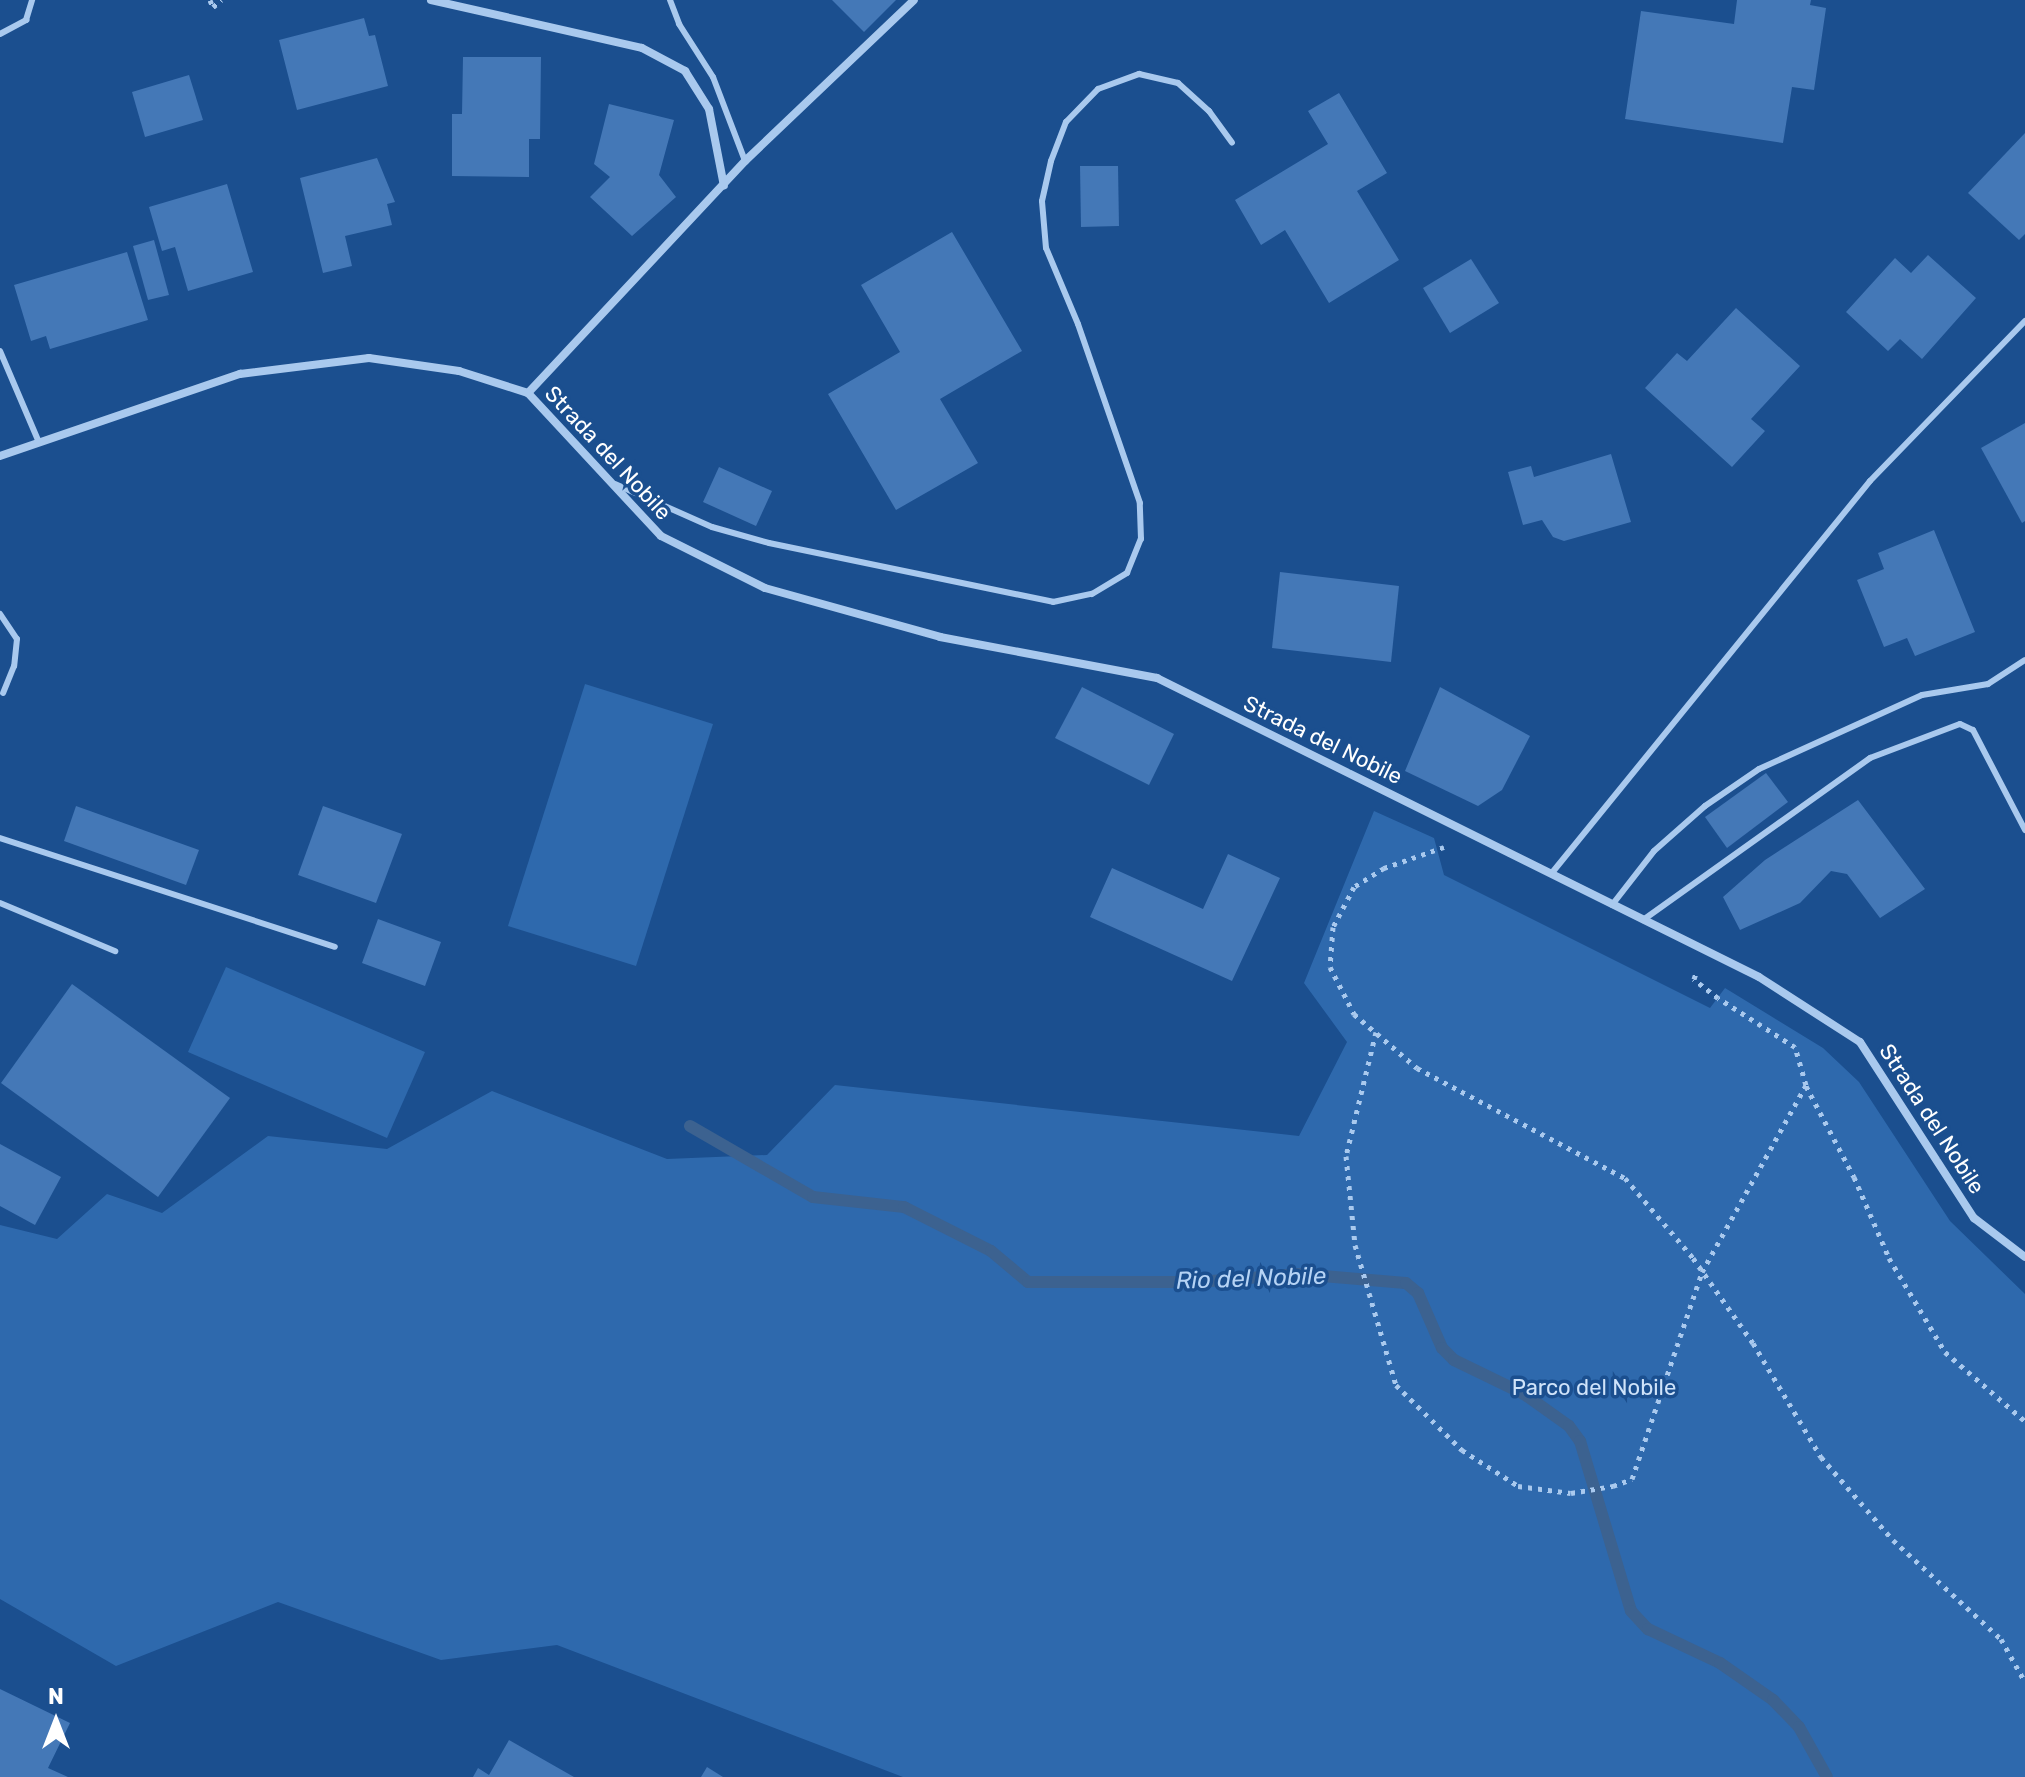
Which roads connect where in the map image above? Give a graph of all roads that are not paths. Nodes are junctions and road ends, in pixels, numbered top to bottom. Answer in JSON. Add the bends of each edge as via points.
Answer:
{"nodes":[{"id":1,"x":32,"y":0,"type":"edge"},
{"id":2,"x":431,"y":0,"type":"edge"},
{"id":3,"x":670,"y":0,"type":"edge"},
{"id":4,"x":914,"y":0,"type":"edge"},
{"id":5,"x":0,"y":34,"type":"edge"},
{"id":6,"x":1232,"y":143,"type":"dead end"},
{"id":7,"x":745,"y":161,"type":"junction"},
{"id":8,"x":724,"y":186,"type":"junction"},
{"id":9,"x":2025,"y":321,"type":"edge"},
{"id":10,"x":0,"y":351,"type":"edge"},
{"id":11,"x":528,"y":393,"type":"junction"},
{"id":12,"x":38,"y":440,"type":"junction"},
{"id":13,"x":0,"y":456,"type":"edge"},
{"id":14,"x":611,"y":483,"type":"junction"},
{"id":15,"x":0,"y":614,"type":"edge"},
{"id":16,"x":2025,"y":660,"type":"edge"},
{"id":17,"x":3,"y":693,"type":"dead end"},
{"id":18,"x":2025,"y":830,"type":"edge"},
{"id":19,"x":0,"y":838,"type":"edge"},
{"id":20,"x":1551,"y":874,"type":"junction"},
{"id":21,"x":0,"y":903,"type":"edge"},
{"id":22,"x":1612,"y":905,"type":"junction"},
{"id":23,"x":1643,"y":920,"type":"junction"},
{"id":24,"x":335,"y":947,"type":"dead end"},
{"id":25,"x":115,"y":951,"type":"dead end"},
{"id":26,"x":2025,"y":1257,"type":"edge"}],
"edges":[{"from":1,"to":5,"type":"lane","via":[[26,20]]},
{"from":2,"to":8,"type":"street","via":[[642,48],[685,71],[709,109]]},
{"from":3,"to":7,"type":"lane","via":[[713,77]]},
{"from":4,"to":7,"type":"street","name":"Strada del Nobile"},
{"from":6,"to":14,"type":"lane","via":[[1209,111],[1178,83],[1139,74],[1098,89],[1066,122],[1051,161],[1042,201],[1046,248],[1140,503],[1141,539],[1127,573],[1092,594],[1053,602],[769,543],[712,527]]},
{"from":7,"to":8,"type":"street","name":"Strada del Nobile"},
{"from":8,"to":11,"type":"street","name":"Strada del Nobile"},
{"from":9,"to":20,"type":"lane","via":[[1870,481]]},
{"from":10,"to":12,"type":"lane"},
{"from":11,"to":12,"type":"street","name":"Strada del Nobile","via":[[459,371],[369,358],[240,374]]},
{"from":11,"to":14,"type":"street","name":"Strada del Nobile"},
{"from":12,"to":13,"type":"street","name":"Strada del Nobile"},
{"from":14,"to":20,"type":"street","name":"Strada del Nobile","via":[[661,536],[765,588],[940,637],[1157,678]]},
{"from":15,"to":17,"type":"lane","via":[[17,639]]},
{"from":16,"to":22,"type":"lane","via":[[1988,684],[1922,695],[1759,769],[1705,806],[1654,851]]},
{"from":18,"to":23,"type":"lane","via":[[1973,730],[1960,724],[1870,758]]},
{"from":19,"to":24,"type":"lane"},
{"from":20,"to":22,"type":"street","name":"Strada del Nobile"},
{"from":21,"to":25,"type":"lane"},
{"from":22,"to":23,"type":"street","name":"Strada del Nobile"},
{"from":23,"to":26,"type":"street","name":"Strada del Nobile","via":[[1759,977],[1860,1042],[1974,1218]]}]}
